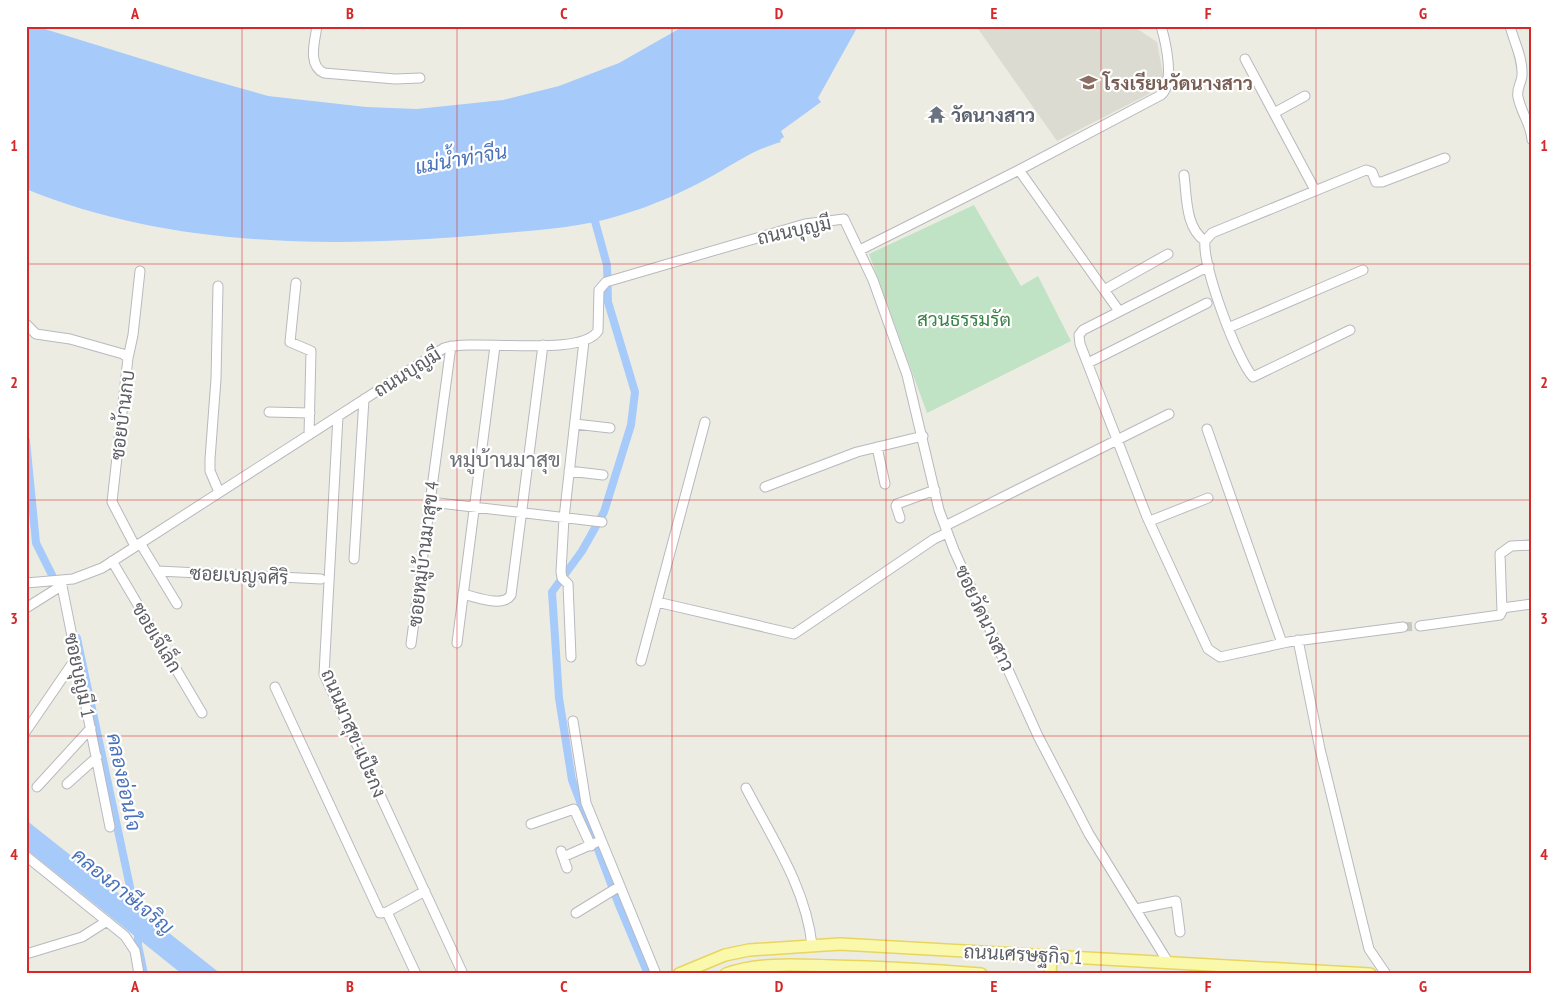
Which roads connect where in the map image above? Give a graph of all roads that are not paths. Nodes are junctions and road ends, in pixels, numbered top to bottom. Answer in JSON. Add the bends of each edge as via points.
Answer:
{"nodes":[{"id":1,"x":317,"y":26,"type":"edge"},
{"id":2,"x":1510,"y":26,"type":"edge"},
{"id":3,"x":1163,"y":34,"type":"edge"},
{"id":4,"x":1245,"y":59,"type":"dead end"},
{"id":5,"x":420,"y":78,"type":"dead end"},
{"id":6,"x":1305,"y":96,"type":"dead end"},
{"id":7,"x":1274,"y":113,"type":"junction"},
{"id":8,"x":1532,"y":140,"type":"edge"},
{"id":9,"x":1445,"y":158,"type":"dead end"},
{"id":10,"x":1019,"y":170,"type":"junction"},
{"id":11,"x":1184,"y":175,"type":"dead end"},
{"id":12,"x":1315,"y":190,"type":"junction"},
{"id":13,"x":844,"y":219,"type":"joint"},
{"id":14,"x":1205,"y":241,"type":"junction"},
{"id":15,"x":860,"y":250,"type":"junction"},
{"id":16,"x":1168,"y":254,"type":"dead end"},
{"id":17,"x":1209,"y":266,"type":"junction"},
{"id":18,"x":1364,"y":270,"type":"dead end"},
{"id":19,"x":140,"y":271,"type":"dead end"},
{"id":20,"x":296,"y":283,"type":"dead end"},
{"id":21,"x":218,"y":286,"type":"dead end"},
{"id":22,"x":1104,"y":290,"type":"junction"},
{"id":23,"x":1207,"y":303,"type":"dead end"},
{"id":24,"x":1119,"y":311,"type":"junction"},
{"id":25,"x":26,"y":324,"type":"edge"},
{"id":26,"x":1228,"y":328,"type":"junction"},
{"id":27,"x":1350,"y":330,"type":"dead end"},
{"id":28,"x":584,"y":341,"type":"junction"},
{"id":29,"x":451,"y":346,"type":"junction"},
{"id":30,"x":495,"y":346,"type":"junction"},
{"id":31,"x":543,"y":346,"type":"junction"},
{"id":32,"x":128,"y":358,"type":"junction"},
{"id":33,"x":1088,"y":363,"type":"junction"},
{"id":34,"x":364,"y":399,"type":"junction"},
{"id":35,"x":269,"y":412,"type":"dead end"},
{"id":36,"x":310,"y":413,"type":"junction"},
{"id":37,"x":1168,"y":414,"type":"dead end"},
{"id":38,"x":338,"y":416,"type":"junction"},
{"id":39,"x":705,"y":422,"type":"dead end"},
{"id":40,"x":575,"y":424,"type":"junction"},
{"id":41,"x":610,"y":428,"type":"dead end"},
{"id":42,"x":1206,"y":429,"type":"dead end"},
{"id":43,"x":309,"y":435,"type":"junction"},
{"id":44,"x":923,"y":436,"type":"junction"},
{"id":45,"x":1118,"y":439,"type":"junction"},
{"id":46,"x":877,"y":447,"type":"junction"},
{"id":47,"x":569,"y":471,"type":"junction"},
{"id":48,"x":603,"y":475,"type":"dead end"},
{"id":49,"x":885,"y":484,"type":"dead end"},
{"id":50,"x":764,"y":487,"type":"dead end"},
{"id":51,"x":935,"y":490,"type":"junction"},
{"id":52,"x":219,"y":492,"type":"junction"},
{"id":53,"x":1208,"y":498,"type":"dead end"},
{"id":54,"x":430,"y":502,"type":"junction"},
{"id":55,"x":474,"y":507,"type":"junction"},
{"id":56,"x":521,"y":512,"type":"junction"},
{"id":57,"x":564,"y":518,"type":"junction"},
{"id":58,"x":900,"y":518,"type":"dead end"},
{"id":59,"x":1150,"y":521,"type":"junction"},
{"id":60,"x":602,"y":522,"type":"dead end"},
{"id":61,"x":946,"y":530,"type":"junction"},
{"id":62,"x":138,"y":545,"type":"junction"},
{"id":63,"x":1532,"y":545,"type":"edge"},
{"id":64,"x":354,"y":559,"type":"dead end"},
{"id":65,"x":112,"y":561,"type":"junction"},
{"id":66,"x":158,"y":571,"type":"junction"},
{"id":67,"x":320,"y":580,"type":"dead end"},
{"id":68,"x":61,"y":583,"type":"junction"},
{"id":69,"x":26,"y":584,"type":"edge"},
{"id":70,"x":463,"y":594,"type":"junction"},
{"id":71,"x":657,"y":602,"type":"junction"},
{"id":72,"x":177,"y":604,"type":"dead end"},
{"id":73,"x":1532,"y":604,"type":"edge"},
{"id":74,"x":26,"y":608,"type":"edge"},
{"id":75,"x":1502,"y":608,"type":"junction"},
{"id":76,"x":1420,"y":626,"type":"tunnel mouth"},
{"id":77,"x":1403,"y":628,"type":"tunnel mouth"},
{"id":78,"x":1298,"y":640,"type":"junction"},
{"id":79,"x":457,"y":643,"type":"dead end"},
{"id":80,"x":1282,"y":643,"type":"junction"},
{"id":81,"x":411,"y":644,"type":"dead end"},
{"id":82,"x":571,"y":657,"type":"dead end"},
{"id":83,"x":76,"y":658,"type":"junction"},
{"id":84,"x":641,"y":661,"type":"dead end"},
{"id":85,"x":275,"y":687,"type":"dead end"},
{"id":86,"x":202,"y":713,"type":"dead end"},
{"id":87,"x":573,"y":721,"type":"dead end"},
{"id":88,"x":91,"y":728,"type":"junction"},
{"id":89,"x":26,"y":731,"type":"edge"},
{"id":90,"x":97,"y":757,"type":"junction"},
{"id":91,"x":67,"y":784,"type":"dead end"},
{"id":92,"x":38,"y":788,"type":"dead end"},
{"id":93,"x":746,"y":788,"type":"dead end"},
{"id":94,"x":531,"y":824,"type":"dead end"},
{"id":95,"x":110,"y":827,"type":"dead end"},
{"id":96,"x":600,"y":841,"type":"junction"},
{"id":97,"x":591,"y":846,"type":"junction"},
{"id":98,"x":26,"y":856,"type":"edge"},
{"id":99,"x":567,"y":868,"type":"dead end"},
{"id":100,"x":620,"y":886,"type":"junction"},
{"id":101,"x":425,"y":891,"type":"junction"},
{"id":102,"x":1136,"y":909,"type":"junction"},
{"id":103,"x":387,"y":912,"type":"junction"},
{"id":104,"x":576,"y":913,"type":"dead end"},
{"id":105,"x":107,"y":922,"type":"junction"},
{"id":106,"x":1180,"y":932,"type":"dead end"},
{"id":107,"x":812,"y":945,"type":"junction"},
{"id":108,"x":26,"y":954,"type":"edge"},
{"id":109,"x":1051,"y":956,"type":"junction"},
{"id":110,"x":1168,"y":962,"type":"junction"},
{"id":111,"x":911,"y":971,"type":"edge"},
{"id":112,"x":139,"y":974,"type":"edge"},
{"id":113,"x":416,"y":974,"type":"edge"},
{"id":114,"x":463,"y":974,"type":"edge"},
{"id":115,"x":656,"y":974,"type":"edge"},
{"id":116,"x":679,"y":974,"type":"edge"},
{"id":117,"x":726,"y":974,"type":"edge"},
{"id":118,"x":982,"y":974,"type":"edge"},
{"id":119,"x":1050,"y":974,"type":"edge"},
{"id":120,"x":1370,"y":974,"type":"edge"},
{"id":121,"x":1386,"y":974,"type":"edge"}],
"edges":[{"from":1,"to":5,"type":"street","via":[[314,61],[324,73]]},
{"from":2,"to":8,"type":"street","via":[[1522,76],[1517,94]]},
{"from":3,"to":10,"type":"street","via":[[1169,80],[1161,96]]},
{"from":4,"to":7,"type":"street"},
{"from":6,"to":7,"type":"street"},
{"from":7,"to":12,"type":"street"},
{"from":9,"to":12,"type":"street","via":[[1382,182],[1376,182],[1372,172],[1366,170]]},
{"from":10,"to":15,"type":"street"},
{"from":10,"to":22,"type":"street"},
{"from":11,"to":14,"type":"street","via":[[1191,224],[1197,236]]},
{"from":12,"to":14,"type":"street","via":[[1212,233]]},
{"from":13,"to":15,"type":"street","name":"ซอยวัดนางสาว"},
{"from":13,"to":28,"type":"street","name":"ถนนบุญมี","via":[[805,224],[609,280],[599,290],[598,331]]},
{"from":14,"to":17,"type":"street"},
{"from":15,"to":44,"type":"street","name":"ซอยวัดนางสาว","via":[[907,375]]},
{"from":16,"to":22,"type":"street"},
{"from":17,"to":24,"type":"street"},
{"from":17,"to":26,"type":"street"},
{"from":18,"to":26,"type":"street"},
{"from":19,"to":32,"type":"street"},
{"from":20,"to":36,"type":"street","via":[[290,342],[311,351]]},
{"from":21,"to":52,"type":"street","via":[[210,459],[213,481]]},
{"from":22,"to":24,"type":"street"},
{"from":23,"to":33,"type":"street"},
{"from":24,"to":33,"type":"street","via":[[1079,335]]},
{"from":25,"to":32,"type":"street","name":"ซอยบ้านกบ","via":[[36,334],[70,339]]},
{"from":26,"to":27,"type":"street","via":[[1253,377]]},
{"from":28,"to":31,"type":"street","name":"ถนนบุญมี"},
{"from":28,"to":40,"type":"street"},
{"from":29,"to":30,"type":"street","name":"ถนนบุญมี"},
{"from":29,"to":34,"type":"street","name":"ถนนบุญมี","via":[[436,352]]},
{"from":29,"to":54,"type":"street","name":"ซอยหมู่บ้านมาสุข 4"},
{"from":30,"to":31,"type":"street","name":"ถนนบุญมี"},
{"from":30,"to":55,"type":"street"},
{"from":31,"to":56,"type":"street"},
{"from":32,"to":62,"type":"street","name":"ซอยบ้านกบ","via":[[112,502]]},
{"from":33,"to":45,"type":"street"},
{"from":34,"to":38,"type":"street","name":"ถนนบุญมี"},
{"from":34,"to":64,"type":"street"},
{"from":35,"to":36,"type":"street"},
{"from":36,"to":43,"type":"street"},
{"from":37,"to":45,"type":"street"},
{"from":38,"to":43,"type":"street","name":"ถนนบุญมี"},
{"from":38,"to":101,"type":"street","name":"ถนนมาสุข-แป๊ะกง","via":[[324,674]]},
{"from":39,"to":71,"type":"street"},
{"from":40,"to":41,"type":"street"},
{"from":40,"to":47,"type":"street"},
{"from":42,"to":80,"type":"street"},
{"from":43,"to":52,"type":"street","name":"ถนนบุญมี"},
{"from":44,"to":46,"type":"street"},
{"from":44,"to":51,"type":"street","name":"ซอยวัดนางสาว"},
{"from":45,"to":59,"type":"street"},
{"from":45,"to":61,"type":"street"},
{"from":46,"to":49,"type":"street"},
{"from":46,"to":50,"type":"street"},
{"from":47,"to":48,"type":"street"},
{"from":47,"to":57,"type":"street"},
{"from":51,"to":58,"type":"street","via":[[898,504]]},
{"from":51,"to":61,"type":"street","name":"ซอยวัดนางสาว"},
{"from":52,"to":62,"type":"street","name":"ถนนบุญมี"},
{"from":53,"to":59,"type":"street"},
{"from":54,"to":55,"type":"street"},
{"from":54,"to":81,"type":"street","name":"ซอยหมู่บ้านมาสุข 4"},
{"from":55,"to":56,"type":"street"},
{"from":55,"to":70,"type":"street"},
{"from":56,"to":57,"type":"street"},
{"from":56,"to":70,"type":"street","via":[[508,600],[502,602]]},
{"from":57,"to":60,"type":"street"},
{"from":57,"to":82,"type":"street","via":[[561,576],[568,584]]},
{"from":59,"to":80,"type":"street","via":[[1211,653],[1220,657]]},
{"from":61,"to":71,"type":"street","via":[[794,634]]},
{"from":61,"to":102,"type":"street","name":"ซอยวัดนางสาว","via":[[1038,736],[1089,834]]},
{"from":62,"to":65,"type":"street","name":"ถนนบุญมี"},
{"from":62,"to":66,"type":"street","name":"ซอยเบญจศิริ"},
{"from":63,"to":75,"type":"street","via":[[1511,546],[1500,554]]},
{"from":65,"to":68,"type":"street","name":"ถนนบุญมี","via":[[86,576]]},
{"from":65,"to":86,"type":"street","name":"ซอยเจ๊เล็ก"},
{"from":66,"to":67,"type":"street","name":"ซอยเบญจศิริ"},
{"from":66,"to":72,"type":"street","name":"ซอยเบญจศิริ"},
{"from":68,"to":69,"type":"street","name":"ถนนบุญมี"},
{"from":68,"to":74,"type":"street"},
{"from":68,"to":83,"type":"street","name":"ซอยบุญมี 1"},
{"from":70,"to":79,"type":"street"},
{"from":71,"to":84,"type":"street"},
{"from":73,"to":75,"type":"street"},
{"from":75,"to":76,"type":"street","via":[[1496,617]]},
{"from":77,"to":78,"type":"street"},
{"from":78,"to":80,"type":"street"},
{"from":78,"to":121,"type":"street","via":[[1320,749],[1369,950]]},
{"from":83,"to":88,"type":"street","name":"ซอยบุญมี 1"},
{"from":83,"to":89,"type":"street"},
{"from":85,"to":103,"type":"street","via":[[380,913]]},
{"from":87,"to":96,"type":"street","via":[[586,803]]},
{"from":88,"to":90,"type":"street","name":"ซอยบุญมี 1"},
{"from":88,"to":92,"type":"street"},
{"from":90,"to":91,"type":"street"},
{"from":90,"to":95,"type":"street","name":"ซอยบุญมี 1"},
{"from":93,"to":107,"type":"street","via":[[800,894],[810,923]]},
{"from":94,"to":97,"type":"street","via":[[574,809]]},
{"from":96,"to":97,"type":"street"},
{"from":96,"to":100,"type":"street"},
{"from":97,"to":99,"type":"street","via":[[562,854]]},
{"from":98,"to":105,"type":"street"},
{"from":100,"to":104,"type":"street"},
{"from":100,"to":115,"type":"street"},
{"from":101,"to":103,"type":"street"},
{"from":101,"to":114,"type":"street","name":"ถนนมาสุข-แป๊ะกง"},
{"from":102,"to":106,"type":"street","via":[[1176,901]]},
{"from":102,"to":110,"type":"street","name":"ซอยวัดนางสาว"},
{"from":103,"to":113,"type":"street"},
{"from":105,"to":108,"type":"street","via":[[82,937]]},
{"from":105,"to":112,"type":"street","via":[[131,943]]},
{"from":107,"to":109,"type":"main road","name":"ถนนเศรษฐกิจ 1"},
{"from":107,"to":116,"type":"main road","name":"ถนนเศรษฐกิจ 1","via":[[725,955]]},
{"from":109,"to":110,"type":"main road","name":"ถนนเศรษฐกิจ 1"},
{"from":109,"to":119,"type":"main road"},
{"from":110,"to":120,"type":"main road","name":"ถนนเศรษฐกิจ 1"},
{"from":111,"to":117,"type":"main road","name":"ถนนเศรษฐกิจ 1","via":[[795,965]]},
{"from":111,"to":118,"type":"main road","name":"ถนนเศรษฐกิจ 1"}]}
